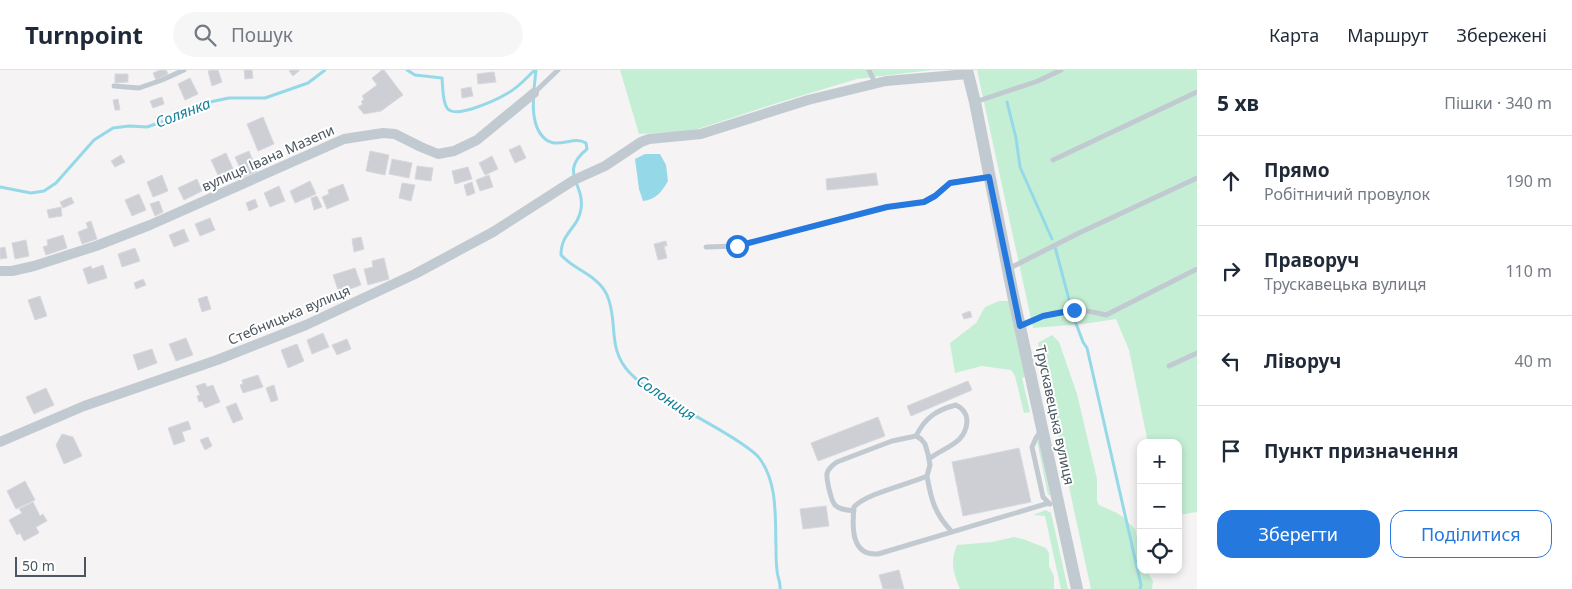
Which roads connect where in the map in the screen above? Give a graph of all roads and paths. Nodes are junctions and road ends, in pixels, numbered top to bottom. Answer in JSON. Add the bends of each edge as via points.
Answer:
{"nodes":[{"id":1,"x":184,"y":70,"type":"edge"},
{"id":2,"x":558,"y":70,"type":"edge"},
{"id":3,"x":869,"y":70,"type":"edge"},
{"id":4,"x":1061,"y":70,"type":"edge"},
{"id":5,"x":968,"y":72,"type":"edge"},
{"id":6,"x":876,"y":83,"type":"junction"},
{"id":7,"x":114,"y":86,"type":"dead end"},
{"id":8,"x":1197,"y":92,"type":"edge"},
{"id":9,"x":534,"y":93,"type":"joint"},
{"id":10,"x":975,"y":102,"type":"junction"},
{"id":11,"x":1053,"y":160,"type":"dead end"},
{"id":12,"x":989,"y":177,"type":"junction"},
{"id":13,"x":1197,"y":178,"type":"edge"},
{"id":14,"x":706,"y":247,"type":"dead end"},
{"id":15,"x":1008,"y":269,"type":"junction"},
{"id":16,"x":1197,"y":269,"type":"edge"},
{"id":17,"x":0,"y":271,"type":"edge"},
{"id":18,"x":1020,"y":326,"type":"junction"},
{"id":19,"x":1197,"y":352,"type":"edge"},
{"id":20,"x":1169,"y":366,"type":"dead end"},
{"id":21,"x":916,"y":436,"type":"junction"},
{"id":22,"x":0,"y":442,"type":"edge"},
{"id":23,"x":929,"y":459,"type":"junction"},
{"id":24,"x":927,"y":476,"type":"junction"},
{"id":25,"x":1054,"y":505,"type":"junction"},
{"id":26,"x":854,"y":511,"type":"junction"},
{"id":27,"x":952,"y":532,"type":"junction"},
{"id":28,"x":1077,"y":589,"type":"edge"}],
"edges":[{"from":1,"to":7,"type":"lane","via":[[139,88]]},
{"from":2,"to":9,"type":"lane"},
{"from":3,"to":6,"type":"lane"},
{"from":4,"to":10,"type":"lane"},
{"from":5,"to":6,"type":"street","name":"Стебницька вулиця"},
{"from":5,"to":10,"type":"street","name":"Трускавецька вулиця"},
{"from":6,"to":22,"type":"street","name":"Стебницька вулиця","via":[[808,100],[701,134],[641,142],[493,232],[415,274],[306,324],[217,360],[84,406]]},
{"from":8,"to":11,"type":"lane"},
{"from":9,"to":17,"type":"street","name":"вулиця Івана Мазепи","via":[[477,140],[454,151],[438,154],[395,134],[344,139],[96,246],[34,266]]},
{"from":10,"to":12,"type":"street","name":"Трускавецька вулиця"},
{"from":12,"to":14,"type":"lane","via":[[950,183],[924,202],[887,207],[737,246]]},
{"from":12,"to":15,"type":"street","name":"Трускавецька вулиця"},
{"from":13,"to":15,"type":"lane"},
{"from":15,"to":18,"type":"street","name":"Трускавецька вулиця"},
{"from":16,"to":18,"type":"lane","via":[[1106,315],[1068,311],[1043,316]]},
{"from":18,"to":25,"type":"street","name":"Трускавецька вулиця","via":[[1042,428]]},
{"from":19,"to":20,"type":"lane"},
{"from":21,"to":23,"type":"lane","via":[[926,444]]},
{"from":21,"to":23,"type":"lane","via":[[922,423],[947,407],[956,405],[967,416],[965,432],[958,441]]},
{"from":21,"to":26,"type":"lane","via":[[892,440],[829,467],[826,482],[834,504]]},
{"from":23,"to":24,"type":"lane"},
{"from":24,"to":26,"type":"lane","via":[[866,497],[854,507]]},
{"from":24,"to":27,"type":"lane","via":[[936,511]]},
{"from":25,"to":27,"type":"lane"},
{"from":25,"to":28,"type":"street","name":"Трускавецька вулиця"},
{"from":26,"to":27,"type":"lane","via":[[855,542],[860,549],[872,554]]}]}
